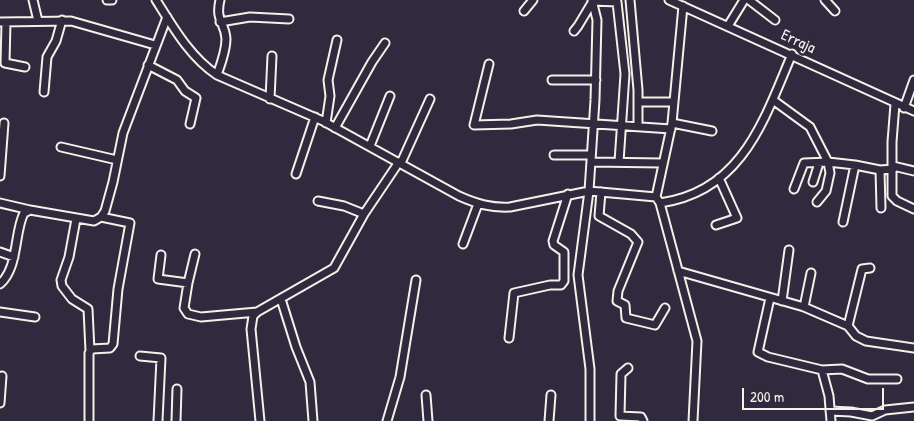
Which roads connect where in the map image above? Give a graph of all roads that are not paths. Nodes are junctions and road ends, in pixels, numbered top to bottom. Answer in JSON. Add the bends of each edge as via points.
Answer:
{"nodes":[{"id":1,"x":33,"y":0,"type":"edge"},
{"id":2,"x":107,"y":0,"type":"edge"},
{"id":3,"x":112,"y":0,"type":"edge"},
{"id":4,"x":156,"y":0,"type":"edge"},
{"id":5,"x":220,"y":0,"type":"edge"},
{"id":6,"x":533,"y":0,"type":"edge"},
{"id":7,"x":593,"y":0,"type":"edge"},
{"id":8,"x":630,"y":0,"type":"edge"},
{"id":9,"x":669,"y":0,"type":"edge"},
{"id":10,"x":744,"y":0,"type":"edge"},
{"id":11,"x":749,"y":0,"type":"edge"},
{"id":12,"x":825,"y":0,"type":"edge"},
{"id":13,"x":683,"y":6,"type":"junction"},
{"id":14,"x":524,"y":11,"type":"dead end"},
{"id":15,"x":835,"y":11,"type":"dead end"},
{"id":16,"x":167,"y":17,"type":"junction"},
{"id":17,"x":288,"y":19,"type":"dead end"},
{"id":18,"x":62,"y":20,"type":"junction"},
{"id":19,"x":775,"y":20,"type":"dead end"},
{"id":20,"x":38,"y":21,"type":"junction"},
{"id":21,"x":3,"y":22,"type":"edge"},
{"id":22,"x":220,"y":22,"type":"junction"},
{"id":23,"x":728,"y":26,"type":"junction"},
{"id":24,"x":574,"y":30,"type":"dead end"},
{"id":25,"x":337,"y":40,"type":"dead end"},
{"id":26,"x":386,"y":43,"type":"dead end"},
{"id":27,"x":155,"y":45,"type":"junction"},
{"id":28,"x":792,"y":54,"type":"junction"},
{"id":29,"x":272,"y":56,"type":"dead end"},
{"id":30,"x":489,"y":64,"type":"dead end"},
{"id":31,"x":148,"y":65,"type":"junction"},
{"id":32,"x":25,"y":67,"type":"dead end"},
{"id":33,"x":625,"y":74,"type":"junction"},
{"id":34,"x":637,"y":74,"type":"junction"},
{"id":35,"x":217,"y":75,"type":"junction"},
{"id":36,"x":552,"y":80,"type":"dead end"},
{"id":37,"x":596,"y":80,"type":"junction"},
{"id":38,"x":914,"y":80,"type":"edge"},
{"id":39,"x":44,"y":92,"type":"dead end"},
{"id":40,"x":390,"y":96,"type":"dead end"},
{"id":41,"x":270,"y":99,"type":"junction"},
{"id":42,"x":430,"y":99,"type":"dead end"},
{"id":43,"x":773,"y":100,"type":"junction"},
{"id":44,"x":639,"y":102,"type":"junction"},
{"id":45,"x":674,"y":102,"type":"junction"},
{"id":46,"x":896,"y":104,"type":"junction"},
{"id":47,"x":904,"y":108,"type":"junction"},
{"id":48,"x":914,"y":111,"type":"edge"},
{"id":49,"x":315,"y":117,"type":"junction"},
{"id":50,"x":4,"y":123,"type":"dead end"},
{"id":51,"x":326,"y":123,"type":"junction"},
{"id":52,"x":593,"y":123,"type":"junction"},
{"id":53,"x":190,"y":124,"type":"dead end"},
{"id":54,"x":621,"y":125,"type":"junction"},
{"id":55,"x":638,"y":126,"type":"junction"},
{"id":56,"x":672,"y":126,"type":"junction"},
{"id":57,"x":335,"y":128,"type":"junction"},
{"id":58,"x":712,"y":131,"type":"dead end"},
{"id":59,"x":370,"y":146,"type":"junction"},
{"id":60,"x":61,"y":147,"type":"dead end"},
{"id":61,"x":554,"y":155,"type":"dead end"},
{"id":62,"x":591,"y":158,"type":"junction"},
{"id":63,"x":117,"y":160,"type":"junction"},
{"id":64,"x":619,"y":162,"type":"junction"},
{"id":65,"x":828,"y":162,"type":"junction"},
{"id":66,"x":400,"y":163,"type":"junction"},
{"id":67,"x":662,"y":163,"type":"junction"},
{"id":68,"x":819,"y":163,"type":"junction"},
{"id":69,"x":855,"y":165,"type":"junction"},
{"id":70,"x":893,"y":167,"type":"junction"},
{"id":71,"x":880,"y":170,"type":"junction"},
{"id":72,"x":914,"y":171,"type":"edge"},
{"id":73,"x":296,"y":174,"type":"dead end"},
{"id":74,"x":0,"y":176,"type":"edge"},
{"id":75,"x":719,"y":178,"type":"junction"},
{"id":76,"x":813,"y":182,"type":"dead end"},
{"id":77,"x":794,"y":189,"type":"dead end"},
{"id":78,"x":589,"y":191,"type":"junction"},
{"id":79,"x":601,"y":192,"type":"junction"},
{"id":80,"x":568,"y":194,"type":"junction"},
{"id":81,"x":658,"y":200,"type":"junction"},
{"id":82,"x":318,"y":201,"type":"dead end"},
{"id":83,"x":817,"y":202,"type":"dead end"},
{"id":84,"x":0,"y":203,"type":"edge"},
{"id":85,"x":478,"y":204,"type":"junction"},
{"id":86,"x":881,"y":208,"type":"dead end"},
{"id":87,"x":914,"y":209,"type":"edge"},
{"id":88,"x":30,"y":210,"type":"junction"},
{"id":89,"x":364,"y":214,"type":"junction"},
{"id":90,"x":101,"y":217,"type":"junction"},
{"id":91,"x":76,"y":218,"type":"junction"},
{"id":92,"x":843,"y":222,"type":"dead end"},
{"id":93,"x":716,"y":225,"type":"dead end"},
{"id":94,"x":463,"y":244,"type":"dead end"},
{"id":95,"x":789,"y":250,"type":"dead end"},
{"id":96,"x":0,"y":252,"type":"edge"},
{"id":97,"x":194,"y":254,"type":"dead end"},
{"id":98,"x":161,"y":256,"type":"dead end"},
{"id":99,"x":14,"y":257,"type":"junction"},
{"id":100,"x":870,"y":268,"type":"dead end"},
{"id":101,"x":678,"y":271,"type":"junction"},
{"id":102,"x":811,"y":273,"type":"dead end"},
{"id":103,"x":416,"y":280,"type":"dead end"},
{"id":104,"x":188,"y":283,"type":"junction"},
{"id":105,"x":0,"y":284,"type":"edge"},
{"id":106,"x":770,"y":298,"type":"junction"},
{"id":107,"x":281,"y":299,"type":"junction"},
{"id":108,"x":782,"y":301,"type":"junction"},
{"id":109,"x":804,"y":307,"type":"junction"},
{"id":110,"x":664,"y":308,"type":"dead end"},
{"id":111,"x":0,"y":312,"type":"edge"},
{"id":112,"x":257,"y":312,"type":"junction"},
{"id":113,"x":35,"y":318,"type":"dead end"},
{"id":114,"x":848,"y":326,"type":"junction"},
{"id":115,"x":509,"y":338,"type":"dead end"},
{"id":116,"x":914,"y":348,"type":"edge"},
{"id":117,"x":90,"y":351,"type":"junction"},
{"id":118,"x":140,"y":356,"type":"dead end"},
{"id":119,"x":628,"y":368,"type":"dead end"},
{"id":120,"x":822,"y":370,"type":"junction"},
{"id":121,"x":2,"y":376,"type":"dead end"},
{"id":122,"x":897,"y":379,"type":"dead end"},
{"id":123,"x":177,"y":388,"type":"dead end"},
{"id":124,"x":426,"y":395,"type":"dead end"},
{"id":125,"x":550,"y":395,"type":"dead end"},
{"id":126,"x":0,"y":403,"type":"edge"},
{"id":127,"x":914,"y":407,"type":"edge"},
{"id":128,"x":830,"y":411,"type":"junction"},
{"id":129,"x":89,"y":421,"type":"edge"},
{"id":130,"x":158,"y":421,"type":"edge"},
{"id":131,"x":176,"y":421,"type":"edge"},
{"id":132,"x":260,"y":421,"type":"edge"},
{"id":133,"x":313,"y":421,"type":"edge"},
{"id":134,"x":387,"y":421,"type":"edge"},
{"id":135,"x":428,"y":421,"type":"edge"},
{"id":136,"x":549,"y":421,"type":"edge"},
{"id":137,"x":590,"y":421,"type":"edge"},
{"id":138,"x":643,"y":421,"type":"edge"},
{"id":139,"x":693,"y":421,"type":"edge"},
{"id":140,"x":831,"y":421,"type":"edge"}],
"edges":[{"from":1,"to":20,"type":"street"},
{"from":2,"to":3,"type":"street"},
{"from":4,"to":16,"type":"street"},
{"from":5,"to":22,"type":"street","via":[[217,14]]},
{"from":6,"to":14,"type":"street"},
{"from":7,"to":24,"type":"street"},
{"from":7,"to":33,"type":"street","via":[[618,3]]},
{"from":7,"to":37,"type":"street","via":[[598,20]]},
{"from":8,"to":34,"type":"street"},
{"from":9,"to":13,"type":"street","name":"Erraja"},
{"from":10,"to":23,"type":"street"},
{"from":11,"to":19,"type":"street"},
{"from":12,"to":15,"type":"street"},
{"from":13,"to":23,"type":"street","name":"Erraja"},
{"from":13,"to":45,"type":"street"},
{"from":16,"to":27,"type":"street"},
{"from":16,"to":35,"type":"street","via":[[196,57]]},
{"from":17,"to":22,"type":"street","via":[[250,17]]},
{"from":18,"to":20,"type":"street"},
{"from":18,"to":27,"type":"street","via":[[89,24]]},
{"from":18,"to":39,"type":"street","via":[[48,57]]},
{"from":20,"to":21,"type":"street"},
{"from":21,"to":32,"type":"street","via":[[5,63]]},
{"from":22,"to":35,"type":"street","via":[[226,44]]},
{"from":23,"to":28,"type":"street","name":"Erraja"},
{"from":25,"to":51,"type":"street","via":[[328,80],[330,96]]},
{"from":26,"to":57,"type":"street"},
{"from":27,"to":31,"type":"street"},
{"from":28,"to":43,"type":"street"},
{"from":28,"to":46,"type":"street","name":"Erraja"},
{"from":29,"to":41,"type":"street"},
{"from":30,"to":52,"type":"street","via":[[474,125],[537,120]]},
{"from":31,"to":53,"type":"street","via":[[177,80],[196,98]]},
{"from":31,"to":63,"type":"street","via":[[123,133]]},
{"from":33,"to":34,"type":"street"},
{"from":33,"to":54,"type":"street"},
{"from":34,"to":44,"type":"street"},
{"from":35,"to":41,"type":"street"},
{"from":36,"to":37,"type":"street"},
{"from":37,"to":52,"type":"street"},
{"from":38,"to":47,"type":"street"},
{"from":40,"to":59,"type":"street"},
{"from":41,"to":49,"type":"street"},
{"from":42,"to":66,"type":"street"},
{"from":43,"to":65,"type":"street","via":[[810,127]]},
{"from":43,"to":75,"type":"street","via":[[750,147]]},
{"from":44,"to":45,"type":"street"},
{"from":44,"to":55,"type":"street"},
{"from":45,"to":56,"type":"street"},
{"from":46,"to":47,"type":"street","name":"Erraja"},
{"from":46,"to":70,"type":"street"},
{"from":47,"to":48,"type":"street","name":"Erraja"},
{"from":49,"to":51,"type":"street"},
{"from":49,"to":73,"type":"street"},
{"from":50,"to":74,"type":"street"},
{"from":51,"to":57,"type":"street"},
{"from":52,"to":54,"type":"street"},
{"from":52,"to":62,"type":"street"},
{"from":54,"to":55,"type":"street"},
{"from":54,"to":64,"type":"street"},
{"from":55,"to":56,"type":"street"},
{"from":56,"to":58,"type":"street"},
{"from":56,"to":67,"type":"street"},
{"from":57,"to":59,"type":"street"},
{"from":59,"to":66,"type":"street"},
{"from":60,"to":63,"type":"street"},
{"from":61,"to":62,"type":"street"},
{"from":62,"to":64,"type":"street"},
{"from":62,"to":78,"type":"street"},
{"from":63,"to":90,"type":"street"},
{"from":64,"to":67,"type":"street"},
{"from":65,"to":68,"type":"street"},
{"from":65,"to":69,"type":"street"},
{"from":65,"to":83,"type":"street","via":[[830,173],[826,191]]},
{"from":66,"to":85,"type":"street"},
{"from":66,"to":89,"type":"street"},
{"from":67,"to":81,"type":"street"},
{"from":68,"to":76,"type":"street"},
{"from":68,"to":77,"type":"street","via":[[803,165]]},
{"from":69,"to":71,"type":"street"},
{"from":69,"to":92,"type":"street"},
{"from":70,"to":71,"type":"street"},
{"from":70,"to":72,"type":"street"},
{"from":70,"to":87,"type":"street","via":[[894,198]]},
{"from":71,"to":86,"type":"street"},
{"from":75,"to":81,"type":"street","via":[[691,197]]},
{"from":75,"to":93,"type":"street","via":[[737,218]]},
{"from":78,"to":79,"type":"street"},
{"from":78,"to":80,"type":"street"},
{"from":78,"to":137,"type":"street","via":[[578,275],[590,369]]},
{"from":79,"to":81,"type":"street"},
{"from":79,"to":110,"type":"street","via":[[599,216],[631,234],[638,242],[618,291],[617,301],[625,305],[626,318],[655,324]]},
{"from":80,"to":85,"type":"street","via":[[510,207]]},
{"from":80,"to":115,"type":"street","via":[[553,240],[554,245],[564,252],[564,281],[561,285],[550,284],[514,293]]},
{"from":81,"to":101,"type":"street"},
{"from":82,"to":89,"type":"street"},
{"from":84,"to":88,"type":"street"},
{"from":85,"to":94,"type":"street"},
{"from":88,"to":91,"type":"street"},
{"from":88,"to":99,"type":"street","via":[[22,216]]},
{"from":89,"to":107,"type":"street","via":[[334,268]]},
{"from":90,"to":91,"type":"street","via":[[94,221]]},
{"from":90,"to":117,"type":"street","via":[[130,223],[119,280],[114,344],[110,348]]},
{"from":91,"to":117,"type":"street","via":[[61,280],[72,299],[88,309]]},
{"from":95,"to":108,"type":"street"},
{"from":96,"to":99,"type":"street"},
{"from":97,"to":104,"type":"street"},
{"from":98,"to":104,"type":"street","via":[[158,279]]},
{"from":99,"to":105,"type":"street"},
{"from":100,"to":114,"type":"street","via":[[862,269]]},
{"from":101,"to":106,"type":"street"},
{"from":101,"to":139,"type":"street","via":[[697,341]]},
{"from":102,"to":109,"type":"street"},
{"from":103,"to":134,"type":"street","via":[[400,377]]},
{"from":104,"to":112,"type":"street","via":[[184,308],[188,314],[201,317]]},
{"from":106,"to":108,"type":"street"},
{"from":106,"to":120,"type":"street","via":[[757,346],[759,354]]},
{"from":107,"to":112,"type":"street"},
{"from":107,"to":133,"type":"street","via":[[310,382]]},
{"from":108,"to":109,"type":"street"},
{"from":109,"to":114,"type":"street"},
{"from":111,"to":113,"type":"street"},
{"from":112,"to":132,"type":"street","via":[[253,316],[251,330]]},
{"from":114,"to":116,"type":"street","via":[[856,336],[866,341]]},
{"from":117,"to":129,"type":"street"},
{"from":118,"to":130,"type":"street","via":[[161,358]]},
{"from":119,"to":138,"type":"street","via":[[621,374],[620,416],[639,417]]},
{"from":120,"to":122,"type":"street","via":[[842,369],[868,379]]},
{"from":120,"to":128,"type":"street"},
{"from":121,"to":126,"type":"street"},
{"from":123,"to":131,"type":"street"},
{"from":124,"to":135,"type":"street"},
{"from":125,"to":136,"type":"street"},
{"from":127,"to":128,"type":"street","via":[[885,410],[872,416]]},
{"from":128,"to":140,"type":"street"}]}
